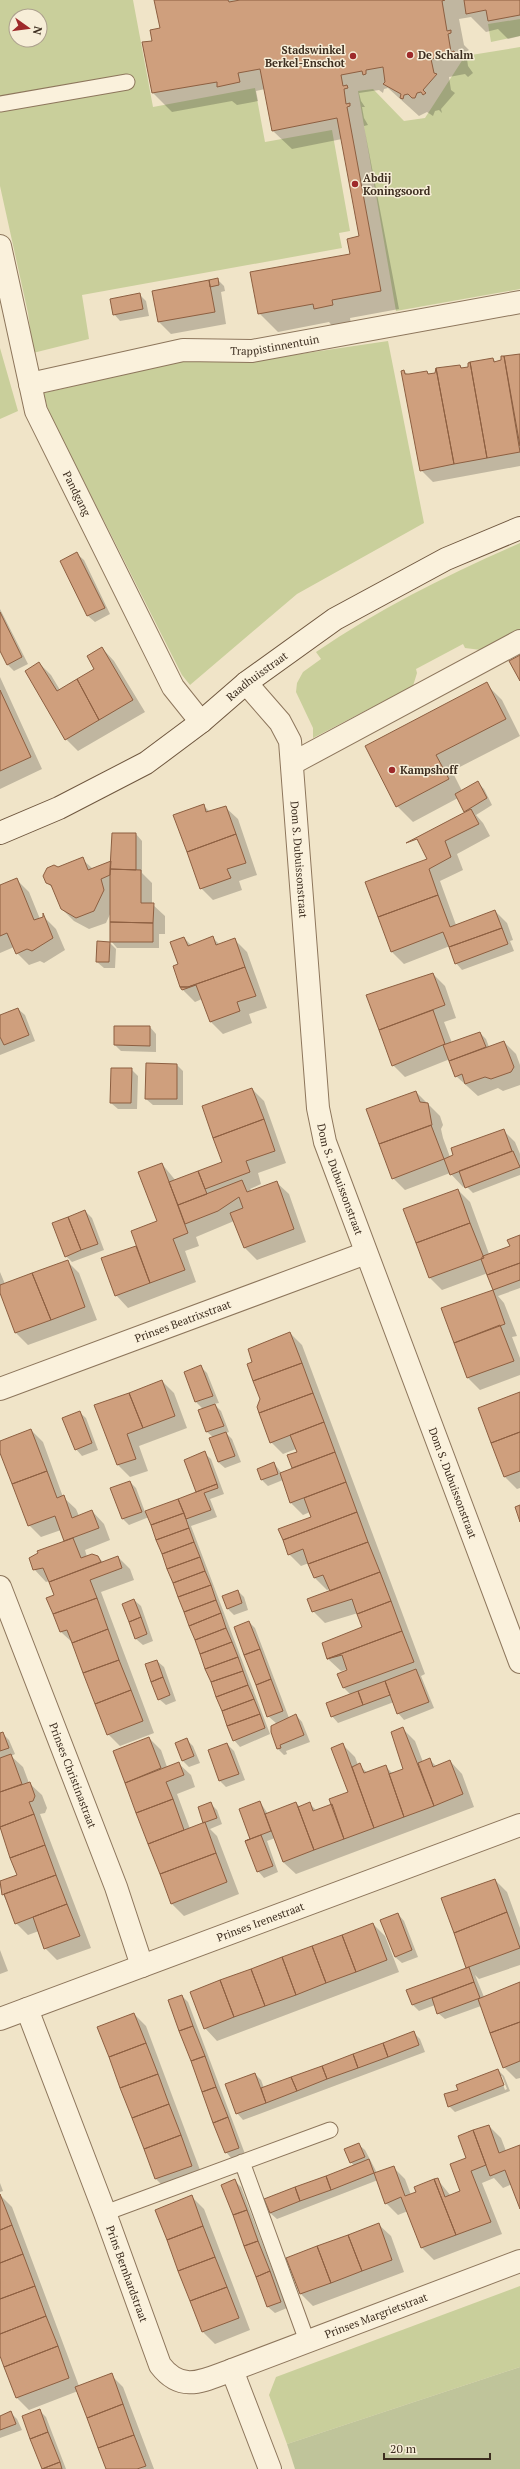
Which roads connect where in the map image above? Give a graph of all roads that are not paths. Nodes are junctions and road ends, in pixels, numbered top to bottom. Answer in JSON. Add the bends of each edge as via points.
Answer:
{"nodes":[{"id":1,"x":127,"y":82,"type":"dead end"},
{"id":2,"x":0,"y":104,"type":"edge"},
{"id":3,"x":0,"y":246,"type":"edge"},
{"id":4,"x":520,"y":302,"type":"edge"},
{"id":5,"x":30,"y":384,"type":"junction"},
{"id":6,"x":520,"y":528,"type":"edge"},
{"id":7,"x":520,"y":641,"type":"edge"},
{"id":8,"x":246,"y":683,"type":"junction"},
{"id":9,"x":201,"y":722,"type":"junction"},
{"id":10,"x":293,"y":763,"type":"junction"},
{"id":11,"x":0,"y":833,"type":"edge"},
{"id":12,"x":366,"y":1253,"type":"junction"},
{"id":13,"x":0,"y":1389,"type":"edge"},
{"id":14,"x":0,"y":1587,"type":"edge"},
{"id":15,"x":520,"y":1662,"type":"edge"},
{"id":16,"x":520,"y":1825,"type":"edge"},
{"id":17,"x":142,"y":1966,"type":"junction"},
{"id":18,"x":27,"y":2009,"type":"junction"},
{"id":19,"x":0,"y":2019,"type":"edge"},
{"id":20,"x":330,"y":2130,"type":"dead end"},
{"id":21,"x":242,"y":2162,"type":"junction"},
{"id":22,"x":105,"y":2213,"type":"junction"},
{"id":23,"x":520,"y":2261,"type":"edge"},
{"id":24,"x":307,"y":2341,"type":"junction"},
{"id":25,"x":232,"y":2370,"type":"junction"},
{"id":26,"x":270,"y":2469,"type":"edge"}],
"edges":[{"from":1,"to":2,"type":"lane"},
{"from":3,"to":5,"type":"street","name":"Pandgang"},
{"from":4,"to":5,"type":"street","name":"Trappistinnentuin","via":[[252,351],[183,350]]},
{"from":5,"to":9,"type":"street","name":"Pandgang","via":[[36,411],[173,688]]},
{"from":6,"to":8,"type":"street","name":"Raadhuisstraat","via":[[446,559],[335,619]]},
{"from":7,"to":10,"type":"street"},
{"from":8,"to":9,"type":"street","name":"Raadhuisstraat"},
{"from":8,"to":10,"type":"street","name":"Dom S. Dubuissonstraat","via":[[280,722],[290,740]]},
{"from":9,"to":11,"type":"street","name":"Raadhuisstraat","via":[[146,763],[59,808]]},
{"from":10,"to":12,"type":"street","name":"Dom S. Dubuissonstraat","via":[[318,1108],[325,1142]]},
{"from":12,"to":13,"type":"street","name":"Prinses Beatrixstraat"},
{"from":12,"to":15,"type":"street","name":"Dom S. Dubuissonstraat"},
{"from":14,"to":17,"type":"street","name":"Prinses Christinastraat","via":[[116,1887]]},
{"from":16,"to":17,"type":"street","name":"Prinses Irenestraat"},
{"from":17,"to":18,"type":"street","name":"Prinses Irenestraat"},
{"from":18,"to":19,"type":"street","name":"Prinses Irenestraat"},
{"from":18,"to":22,"type":"street","name":"Prins Bernhardstraat"},
{"from":20,"to":21,"type":"lane"},
{"from":21,"to":22,"type":"lane"},
{"from":21,"to":24,"type":"lane"},
{"from":22,"to":25,"type":"street","name":"Prins Bernhardstraat","via":[[160,2365],[169,2377],[184,2383],[200,2382]]},
{"from":23,"to":24,"type":"street","name":"Prinses Margrietstraat"},
{"from":24,"to":25,"type":"street","name":"Prinses Margrietstraat"},
{"from":25,"to":26,"type":"street"}]}
